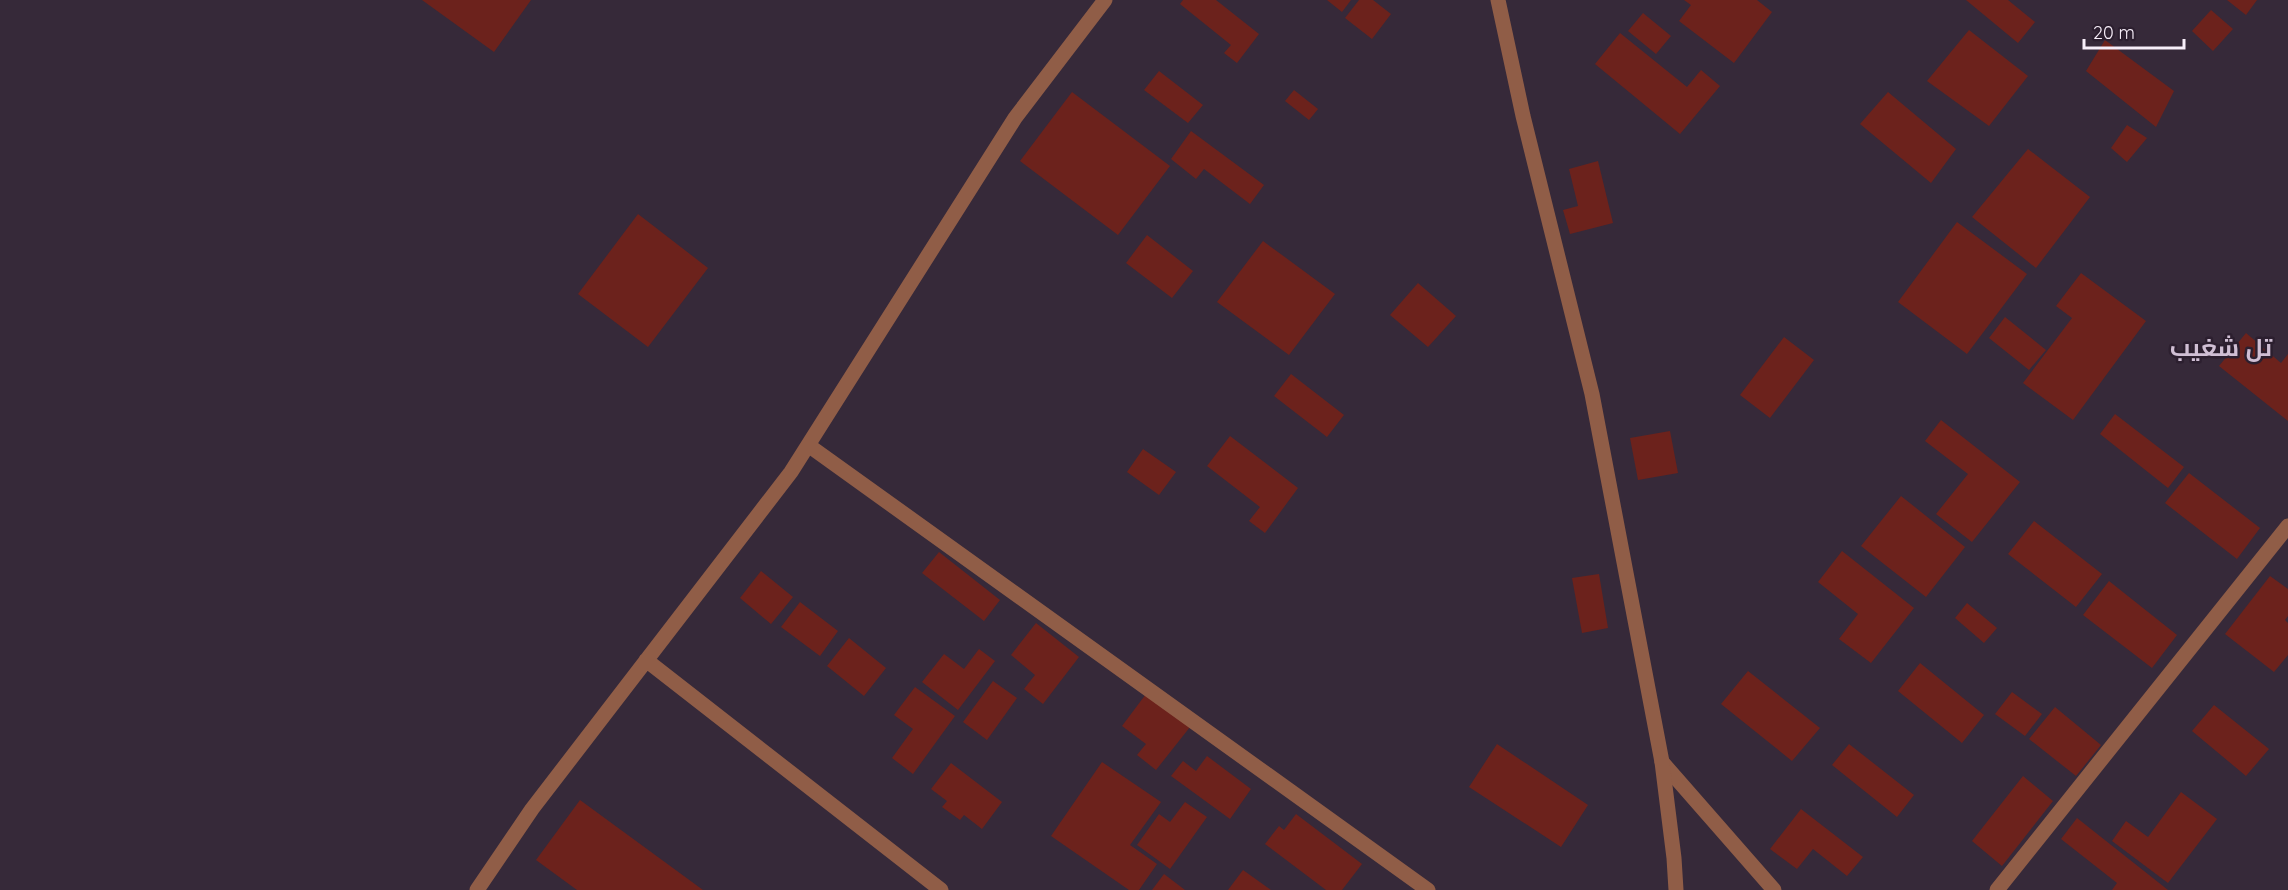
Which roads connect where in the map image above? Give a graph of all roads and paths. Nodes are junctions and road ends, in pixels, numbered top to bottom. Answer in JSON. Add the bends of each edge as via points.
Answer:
{"nodes":[{"id":1,"x":1105,"y":0,"type":"edge"},
{"id":2,"x":1498,"y":0,"type":"edge"},
{"id":3,"x":808,"y":445,"type":"junction"},
{"id":4,"x":2288,"y":526,"type":"edge"},
{"id":5,"x":646,"y":660,"type":"junction"},
{"id":6,"x":1662,"y":762,"type":"junction"},
{"id":7,"x":477,"y":890,"type":"edge"},
{"id":8,"x":941,"y":890,"type":"edge"},
{"id":9,"x":1428,"y":890,"type":"edge"},
{"id":10,"x":1676,"y":890,"type":"edge"},
{"id":11,"x":1774,"y":890,"type":"edge"},
{"id":12,"x":1997,"y":890,"type":"edge"}],
"edges":[{"from":1,"to":3,"type":"street","via":[[1015,118]]},
{"from":2,"to":6,"type":"street","via":[[1522,116],[1592,394]]},
{"from":3,"to":5,"type":"street"},
{"from":3,"to":9,"type":"street"},
{"from":4,"to":12,"type":"street"},
{"from":5,"to":7,"type":"street","via":[[532,809]]},
{"from":5,"to":8,"type":"street"},
{"from":6,"to":10,"type":"street"},
{"from":6,"to":11,"type":"street"}]}
